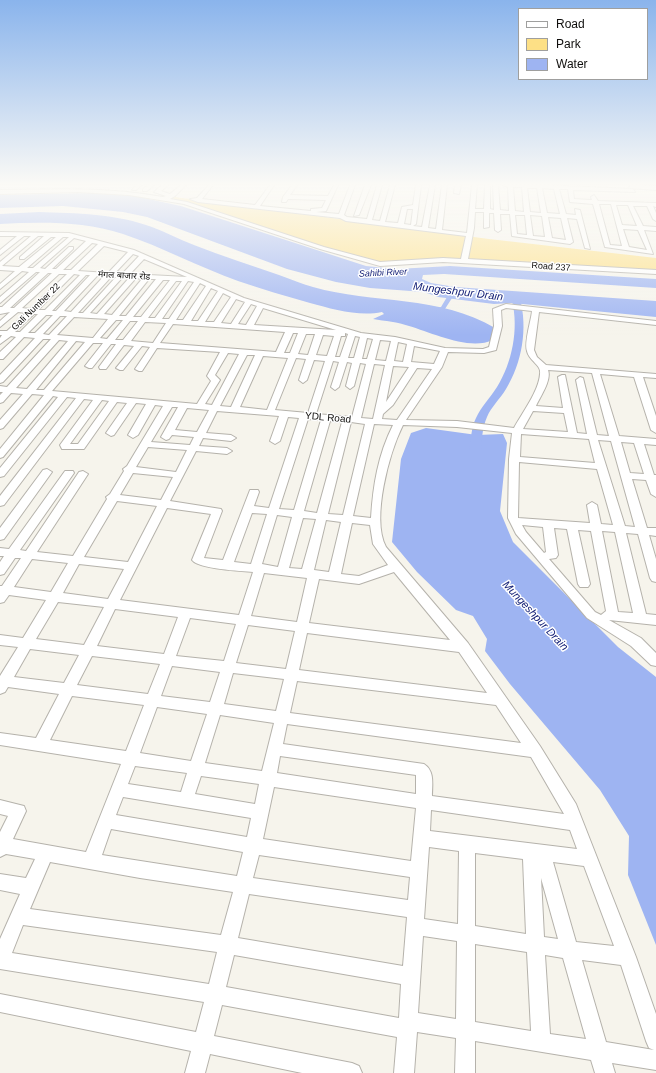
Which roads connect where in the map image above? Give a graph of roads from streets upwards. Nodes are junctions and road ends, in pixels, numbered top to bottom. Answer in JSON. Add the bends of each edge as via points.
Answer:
{"nodes":[{"id":1,"x":10,"y":235,"type":"edge"},
{"id":2,"x":22,"y":235,"type":"edge"},
{"id":3,"x":36,"y":235,"type":"edge"},
{"id":4,"x":49,"y":235,"type":"edge"},
{"id":5,"x":61,"y":235,"type":"joint"},
{"id":6,"x":284,"y":235,"type":"edge"},
{"id":7,"x":469,"y":235,"type":"edge"},
{"id":8,"x":515,"y":235,"type":"edge"},
{"id":9,"x":548,"y":235,"type":"edge"},
{"id":10,"x":568,"y":235,"type":"edge"},
{"id":11,"x":584,"y":235,"type":"edge"},
{"id":12,"x":604,"y":235,"type":"edge"},
{"id":13,"x":622,"y":235,"type":"edge"},
{"id":14,"x":644,"y":235,"type":"edge"},
{"id":15,"x":73,"y":236,"type":"junction"},
{"id":16,"x":530,"y":237,"type":"joint"},
{"id":17,"x":82,"y":239,"type":"junction"},
{"id":18,"x":549,"y":240,"type":"junction"},
{"id":19,"x":90,"y":241,"type":"junction"},
{"id":20,"x":0,"y":243,"type":"edge"},
{"id":21,"x":102,"y":244,"type":"junction"},
{"id":22,"x":588,"y":248,"type":"dead end"},
{"id":23,"x":626,"y":249,"type":"junction"},
{"id":24,"x":132,"y":251,"type":"junction"},
{"id":25,"x":0,"y":254,"type":"edge"},
{"id":26,"x":653,"y":254,"type":"edge"},
{"id":27,"x":143,"y":256,"type":"junction"},
{"id":28,"x":464,"y":261,"type":"junction"},
{"id":29,"x":0,"y":265,"type":"edge"},
{"id":30,"x":164,"y":265,"type":"junction"},
{"id":31,"x":0,"y":268,"type":"edge"},
{"id":32,"x":10,"y":269,"type":"junction"},
{"id":33,"x":20,"y":270,"type":"junction"},
{"id":34,"x":33,"y":270,"type":"junction"},
{"id":35,"x":174,"y":270,"type":"junction"},
{"id":36,"x":45,"y":271,"type":"junction"},
{"id":37,"x":56,"y":272,"type":"junction"},
{"id":38,"x":656,"y":272,"type":"edge"},
{"id":39,"x":72,"y":273,"type":"junction"},
{"id":40,"x":84,"y":274,"type":"junction"},
{"id":41,"x":96,"y":274,"type":"junction"},
{"id":42,"x":152,"y":274,"type":"junction"},
{"id":43,"x":109,"y":275,"type":"junction"},
{"id":44,"x":122,"y":276,"type":"junction"},
{"id":45,"x":0,"y":277,"type":"edge"},
{"id":46,"x":186,"y":280,"type":"junction"},
{"id":47,"x":199,"y":280,"type":"junction"},
{"id":48,"x":210,"y":285,"type":"junction"},
{"id":49,"x":0,"y":287,"type":"edge"},
{"id":50,"x":222,"y":290,"type":"junction"},
{"id":51,"x":235,"y":296,"type":"junction"},
{"id":52,"x":0,"y":301,"type":"edge"},
{"id":53,"x":249,"y":302,"type":"junction"},
{"id":54,"x":261,"y":305,"type":"junction"},
{"id":55,"x":536,"y":309,"type":"junction"},
{"id":56,"x":1,"y":310,"type":"edge"},
{"id":57,"x":17,"y":310,"type":"junction"},
{"id":58,"x":32,"y":311,"type":"junction"},
{"id":59,"x":45,"y":312,"type":"junction"},
{"id":60,"x":59,"y":313,"type":"junction"},
{"id":61,"x":73,"y":314,"type":"junction"},
{"id":62,"x":85,"y":315,"type":"junction"},
{"id":63,"x":99,"y":316,"type":"junction"},
{"id":64,"x":114,"y":317,"type":"junction"},
{"id":65,"x":128,"y":318,"type":"junction"},
{"id":66,"x":143,"y":319,"type":"junction"},
{"id":67,"x":157,"y":320,"type":"junction"},
{"id":68,"x":172,"y":321,"type":"junction"},
{"id":69,"x":186,"y":322,"type":"junction"},
{"id":70,"x":201,"y":323,"type":"junction"},
{"id":71,"x":656,"y":323,"type":"edge"},
{"id":72,"x":217,"y":324,"type":"junction"},
{"id":73,"x":0,"y":325,"type":"edge"},
{"id":74,"x":233,"y":326,"type":"junction"},
{"id":75,"x":249,"y":327,"type":"junction"},
{"id":76,"x":290,"y":330,"type":"junction"},
{"id":77,"x":303,"y":331,"type":"junction"},
{"id":78,"x":339,"y":331,"type":"junction"},
{"id":79,"x":320,"y":332,"type":"junction"},
{"id":80,"x":0,"y":333,"type":"edge"},
{"id":81,"x":9,"y":334,"type":"junction"},
{"id":82,"x":352,"y":334,"type":"junction"},
{"id":83,"x":21,"y":335,"type":"junction"},
{"id":84,"x":364,"y":335,"type":"junction"},
{"id":85,"x":39,"y":336,"type":"junction"},
{"id":86,"x":54,"y":337,"type":"junction"},
{"id":87,"x":377,"y":337,"type":"junction"},
{"id":88,"x":74,"y":339,"type":"junction"},
{"id":89,"x":395,"y":339,"type":"junction"},
{"id":90,"x":93,"y":340,"type":"junction"},
{"id":91,"x":108,"y":341,"type":"junction"},
{"id":92,"x":0,"y":342,"type":"edge"},
{"id":93,"x":411,"y":342,"type":"junction"},
{"id":94,"x":123,"y":343,"type":"junction"},
{"id":95,"x":140,"y":344,"type":"junction"},
{"id":96,"x":155,"y":345,"type":"junction"},
{"id":97,"x":445,"y":350,"type":"junction"},
{"id":98,"x":225,"y":351,"type":"junction"},
{"id":99,"x":244,"y":352,"type":"junction"},
{"id":100,"x":260,"y":353,"type":"junction"},
{"id":101,"x":278,"y":355,"type":"junction"},
{"id":102,"x":294,"y":356,"type":"junction"},
{"id":103,"x":0,"y":357,"type":"edge"},
{"id":104,"x":311,"y":357,"type":"junction"},
{"id":105,"x":329,"y":359,"type":"junction"},
{"id":106,"x":344,"y":360,"type":"junction"},
{"id":107,"x":357,"y":361,"type":"junction"},
{"id":108,"x":371,"y":362,"type":"junction"},
{"id":109,"x":390,"y":363,"type":"junction"},
{"id":110,"x":406,"y":364,"type":"junction"},
{"id":111,"x":416,"y":365,"type":"junction"},
{"id":112,"x":88,"y":366,"type":"dead end"},
{"id":113,"x":103,"y":367,"type":"dead end"},
{"id":114,"x":438,"y":367,"type":"junction"},
{"id":115,"x":543,"y":367,"type":"junction"},
{"id":116,"x":120,"y":368,"type":"dead end"},
{"id":117,"x":139,"y":369,"type":"dead end"},
{"id":118,"x":595,"y":372,"type":"junction"},
{"id":119,"x":638,"y":375,"type":"junction"},
{"id":120,"x":656,"y":376,"type":"edge"},
{"id":121,"x":562,"y":377,"type":"dead end"},
{"id":122,"x":0,"y":380,"type":"edge"},
{"id":123,"x":303,"y":380,"type":"dead end"},
{"id":124,"x":580,"y":380,"type":"dead end"},
{"id":125,"x":350,"y":386,"type":"dead end"},
{"id":126,"x":335,"y":387,"type":"dead end"},
{"id":127,"x":4,"y":390,"type":"edge"},
{"id":128,"x":28,"y":392,"type":"junction"},
{"id":129,"x":48,"y":393,"type":"junction"},
{"id":130,"x":64,"y":395,"type":"junction"},
{"id":131,"x":82,"y":396,"type":"junction"},
{"id":132,"x":99,"y":398,"type":"junction"},
{"id":133,"x":115,"y":399,"type":"junction"},
{"id":134,"x":0,"y":400,"type":"edge"},
{"id":135,"x":134,"y":401,"type":"junction"},
{"id":136,"x":152,"y":402,"type":"junction"},
{"id":137,"x":169,"y":404,"type":"junction"},
{"id":138,"x":184,"y":405,"type":"junction"},
{"id":139,"x":200,"y":406,"type":"junction"},
{"id":140,"x":214,"y":407,"type":"junction"},
{"id":141,"x":530,"y":408,"type":"junction"},
{"id":142,"x":234,"y":410,"type":"junction"},
{"id":143,"x":568,"y":411,"type":"junction"},
{"id":144,"x":380,"y":412,"type":"junction"},
{"id":145,"x":270,"y":413,"type":"junction"},
{"id":146,"x":284,"y":415,"type":"junction"},
{"id":147,"x":308,"y":417,"type":"junction"},
{"id":148,"x":326,"y":418,"type":"junction"},
{"id":149,"x":352,"y":420,"type":"junction"},
{"id":150,"x":373,"y":422,"type":"junction"},
{"id":151,"x":399,"y":424,"type":"junction"},
{"id":152,"x":0,"y":426,"type":"edge"},
{"id":153,"x":656,"y":430,"type":"edge"},
{"id":154,"x":517,"y":431,"type":"junction"},
{"id":155,"x":168,"y":432,"type":"junction"},
{"id":156,"x":112,"y":433,"type":"dead end"},
{"id":157,"x":133,"y":435,"type":"dead end"},
{"id":158,"x":200,"y":435,"type":"junction"},
{"id":159,"x":572,"y":436,"type":"junction"},
{"id":160,"x":231,"y":438,"type":"dead end"},
{"id":161,"x":593,"y":438,"type":"junction"},
{"id":162,"x":616,"y":440,"type":"junction"},
{"id":163,"x":275,"y":441,"type":"dead end"},
{"id":164,"x":638,"y":441,"type":"junction"},
{"id":165,"x":656,"y":442,"type":"edge"},
{"id":166,"x":144,"y":444,"type":"junction"},
{"id":167,"x":161,"y":445,"type":"junction"},
{"id":168,"x":193,"y":448,"type":"junction"},
{"id":169,"x":227,"y":451,"type":"dead end"},
{"id":170,"x":0,"y":455,"type":"edge"},
{"id":171,"x":514,"y":459,"type":"junction"},
{"id":172,"x":601,"y":466,"type":"junction"},
{"id":173,"x":128,"y":469,"type":"junction"},
{"id":174,"x":47,"y":472,"type":"dead end"},
{"id":175,"x":69,"y":473,"type":"dead end"},
{"id":176,"x":0,"y":474,"type":"edge"},
{"id":177,"x":83,"y":474,"type":"dead end"},
{"id":178,"x":179,"y":475,"type":"junction"},
{"id":179,"x":626,"y":476,"type":"junction"},
{"id":180,"x":653,"y":478,"type":"edge"},
{"id":181,"x":254,"y":492,"type":"dead end"},
{"id":182,"x":656,"y":494,"type":"edge"},
{"id":183,"x":111,"y":497,"type":"junction"},
{"id":184,"x":0,"y":503,"type":"edge"},
{"id":185,"x":164,"y":504,"type":"junction"},
{"id":186,"x":592,"y":506,"type":"dead end"},
{"id":187,"x":247,"y":509,"type":"junction"},
{"id":188,"x":273,"y":512,"type":"junction"},
{"id":189,"x":298,"y":515,"type":"junction"},
{"id":190,"x":320,"y":518,"type":"junction"},
{"id":191,"x":346,"y":520,"type":"junction"},
{"id":192,"x":514,"y":521,"type":"junction"},
{"id":193,"x":376,"y":522,"type":"junction"},
{"id":194,"x":548,"y":524,"type":"junction"},
{"id":195,"x":572,"y":526,"type":"junction"},
{"id":196,"x":596,"y":528,"type":"junction"},
{"id":197,"x":620,"y":529,"type":"junction"},
{"id":198,"x":643,"y":531,"type":"junction"},
{"id":199,"x":656,"y":532,"type":"edge"},
{"id":200,"x":0,"y":536,"type":"edge"},
{"id":201,"x":0,"y":552,"type":"edge"},
{"id":202,"x":12,"y":553,"type":"junction"},
{"id":203,"x":28,"y":556,"type":"junction"},
{"id":204,"x":542,"y":557,"type":"junction"},
{"id":205,"x":75,"y":560,"type":"junction"},
{"id":206,"x":227,"y":564,"type":"junction"},
{"id":207,"x":131,"y":566,"type":"junction"},
{"id":208,"x":396,"y":567,"type":"junction"},
{"id":209,"x":257,"y":568,"type":"junction"},
{"id":210,"x":0,"y":571,"type":"edge"},
{"id":211,"x":282,"y":571,"type":"junction"},
{"id":212,"x":311,"y":574,"type":"junction"},
{"id":213,"x":334,"y":577,"type":"junction"},
{"id":214,"x":656,"y":578,"type":"edge"},
{"id":215,"x":584,"y":584,"type":"dead end"},
{"id":216,"x":2,"y":593,"type":"edge"},
{"id":217,"x":54,"y":597,"type":"junction"},
{"id":218,"x":111,"y":604,"type":"junction"},
{"id":219,"x":186,"y":613,"type":"junction"},
{"id":220,"x":591,"y":615,"type":"junction"},
{"id":221,"x":613,"y":616,"type":"junction"},
{"id":222,"x":641,"y":618,"type":"junction"},
{"id":223,"x":243,"y":620,"type":"junction"},
{"id":224,"x":656,"y":620,"type":"edge"},
{"id":225,"x":303,"y":627,"type":"junction"},
{"id":226,"x":0,"y":640,"type":"edge"},
{"id":227,"x":27,"y":643,"type":"junction"},
{"id":228,"x":463,"y":647,"type":"junction"},
{"id":229,"x":87,"y":650,"type":"junction"},
{"id":230,"x":168,"y":660,"type":"junction"},
{"id":231,"x":656,"y":661,"type":"edge"},
{"id":232,"x":228,"y":667,"type":"junction"},
{"id":233,"x":293,"y":675,"type":"junction"},
{"id":234,"x":2,"y":684,"type":"edge"},
{"id":235,"x":68,"y":689,"type":"junction"},
{"id":236,"x":152,"y":700,"type":"junction"},
{"id":237,"x":501,"y":700,"type":"junction"},
{"id":238,"x":215,"y":708,"type":"junction"},
{"id":239,"x":283,"y":717,"type":"junction"},
{"id":240,"x":0,"y":739,"type":"edge"},
{"id":241,"x":40,"y":745,"type":"junction"},
{"id":242,"x":275,"y":749,"type":"junction"},
{"id":243,"x":535,"y":751,"type":"junction"},
{"id":244,"x":130,"y":758,"type":"junction"},
{"id":245,"x":196,"y":768,"type":"junction"},
{"id":246,"x":268,"y":779,"type":"junction"},
{"id":247,"x":118,"y":789,"type":"junction"},
{"id":248,"x":186,"y":800,"type":"junction"},
{"id":249,"x":424,"y":802,"type":"junction"},
{"id":250,"x":0,"y":807,"type":"edge"},
{"id":251,"x":260,"y":812,"type":"junction"},
{"id":252,"x":106,"y":821,"type":"junction"},
{"id":253,"x":576,"y":823,"type":"junction"},
{"id":254,"x":421,"y":838,"type":"junction"},
{"id":255,"x":467,"y":843,"type":"junction"},
{"id":256,"x":253,"y":846,"type":"junction"},
{"id":257,"x":1,"y":847,"type":"edge"},
{"id":258,"x":537,"y":852,"type":"junction"},
{"id":259,"x":45,"y":854,"type":"junction"},
{"id":260,"x":590,"y":859,"type":"junction"},
{"id":261,"x":91,"y":861,"type":"junction"},
{"id":262,"x":419,"y":870,"type":"junction"},
{"id":263,"x":0,"y":882,"type":"edge"},
{"id":264,"x":242,"y":885,"type":"junction"},
{"id":265,"x":31,"y":887,"type":"junction"},
{"id":266,"x":19,"y":916,"type":"junction"},
{"id":267,"x":416,"y":918,"type":"junction"},
{"id":268,"x":466,"y":935,"type":"junction"},
{"id":269,"x":227,"y":945,"type":"junction"},
{"id":270,"x":536,"y":945,"type":"junction"},
{"id":271,"x":570,"y":950,"type":"junction"},
{"id":272,"x":627,"y":957,"type":"junction"},
{"id":273,"x":0,"y":960,"type":"edge"},
{"id":274,"x":411,"y":977,"type":"junction"},
{"id":275,"x":215,"y":994,"type":"junction"},
{"id":276,"x":0,"y":1003,"type":"edge"},
{"id":277,"x":408,"y":1025,"type":"junction"},
{"id":278,"x":466,"y":1031,"type":"junction"},
{"id":279,"x":656,"y":1041,"type":"edge"},
{"id":280,"x":541,"y":1043,"type":"junction"},
{"id":281,"x":202,"y":1044,"type":"junction"},
{"id":282,"x":599,"y":1052,"type":"junction"},
{"id":283,"x":656,"y":1060,"type":"edge"},
{"id":284,"x":195,"y":1073,"type":"edge"},
{"id":285,"x":352,"y":1073,"type":"edge"},
{"id":286,"x":404,"y":1073,"type":"edge"},
{"id":287,"x":465,"y":1073,"type":"edge"},
{"id":288,"x":605,"y":1073,"type":"edge"}],
"edges":[{"from":1,"to":20,"type":"street"},
{"from":2,"to":25,"type":"street"},
{"from":3,"to":29,"type":"street"},
{"from":4,"to":32,"type":"street"},
{"from":5,"to":15,"type":"street"},
{"from":5,"to":33,"type":"street"},
{"from":6,"to":28,"type":"street","name":"Road 237","via":[[380,264]]},
{"from":7,"to":28,"type":"street"},
{"from":8,"to":16,"type":"street"},
{"from":9,"to":18,"type":"street"},
{"from":10,"to":18,"type":"street","via":[[570,242]]},
{"from":11,"to":22,"type":"street"},
{"from":12,"to":23,"type":"street","via":[[607,246]]},
{"from":13,"to":23,"type":"street"},
{"from":14,"to":26,"type":"street"},
{"from":15,"to":17,"type":"street"},
{"from":15,"to":34,"type":"street"},
{"from":16,"to":18,"type":"street"},
{"from":17,"to":19,"type":"street"},
{"from":17,"to":36,"type":"street"},
{"from":19,"to":21,"type":"street"},
{"from":19,"to":37,"type":"street"},
{"from":21,"to":24,"type":"street"},
{"from":21,"to":39,"type":"street","name":"Gali Number 22"},
{"from":23,"to":26,"type":"street"},
{"from":24,"to":27,"type":"street"},
{"from":24,"to":43,"type":"street"},
{"from":27,"to":42,"type":"street"},
{"from":27,"to":44,"type":"street"},
{"from":28,"to":38,"type":"street","name":"Road 237"},
{"from":30,"to":35,"type":"street"},
{"from":30,"to":42,"type":"street"},
{"from":30,"to":42,"type":"street"},
{"from":31,"to":32,"type":"street","name":"मंगल बाजार रोड"},
{"from":32,"to":33,"type":"street","name":"मंगल बाजार रोड"},
{"from":32,"to":45,"type":"street"},
{"from":33,"to":34,"type":"street","name":"मंगल बाजार रोड"},
{"from":33,"to":49,"type":"street"},
{"from":34,"to":36,"type":"street","name":"मंगल बाजार रोड"},
{"from":34,"to":52,"type":"street"},
{"from":35,"to":42,"type":"street"},
{"from":35,"to":47,"type":"street"},
{"from":36,"to":37,"type":"street","name":"मंगल बाजार रोड"},
{"from":36,"to":56,"type":"street"},
{"from":37,"to":39,"type":"street","name":"मंगल बाजार रोड"},
{"from":37,"to":57,"type":"street"},
{"from":39,"to":40,"type":"street","name":"मंगल बाजार रोड"},
{"from":39,"to":58,"type":"street","name":"Gali Number 22"},
{"from":40,"to":41,"type":"street","name":"मंगल बाजार रोड"},
{"from":40,"to":59,"type":"street"},
{"from":41,"to":43,"type":"street","name":"मंगल बाजार रोड"},
{"from":41,"to":60,"type":"street"},
{"from":42,"to":44,"type":"street","name":"मंगल बाजार रोड"},
{"from":42,"to":46,"type":"street","name":"मंगल बाजार रोड"},
{"from":42,"to":63,"type":"street"},
{"from":42,"to":64,"type":"street"},
{"from":42,"to":65,"type":"street"},
{"from":42,"to":66,"type":"street"},
{"from":43,"to":44,"type":"street","name":"मंगल बाजार रोड"},
{"from":43,"to":61,"type":"street"},
{"from":44,"to":62,"type":"street"},
{"from":46,"to":47,"type":"street","name":"मंगल बाजार रोड"},
{"from":46,"to":67,"type":"street"},
{"from":47,"to":48,"type":"street"},
{"from":47,"to":68,"type":"street"},
{"from":48,"to":50,"type":"street"},
{"from":48,"to":69,"type":"street"},
{"from":50,"to":51,"type":"street"},
{"from":50,"to":70,"type":"street"},
{"from":51,"to":53,"type":"street"},
{"from":51,"to":72,"type":"street"},
{"from":53,"to":54,"type":"street"},
{"from":53,"to":74,"type":"street"},
{"from":54,"to":75,"type":"street"},
{"from":54,"to":78,"type":"street"},
{"from":55,"to":71,"type":"street"},
{"from":55,"to":97,"type":"street","via":[[509,306],[497,309],[498,326],[493,348],[484,351]]},
{"from":55,"to":115,"type":"street","via":[[530,350],[533,359]]},
{"from":56,"to":57,"type":"street"},
{"from":57,"to":58,"type":"street"},
{"from":57,"to":73,"type":"street"},
{"from":58,"to":59,"type":"street"},
{"from":58,"to":81,"type":"street","name":"Gali Number 22"},
{"from":59,"to":60,"type":"street"},
{"from":59,"to":83,"type":"street"},
{"from":60,"to":61,"type":"street"},
{"from":60,"to":85,"type":"street"},
{"from":61,"to":62,"type":"street"},
{"from":61,"to":86,"type":"street"},
{"from":62,"to":63,"type":"street"},
{"from":63,"to":64,"type":"street"},
{"from":64,"to":65,"type":"street"},
{"from":64,"to":90,"type":"street"},
{"from":65,"to":66,"type":"street"},
{"from":65,"to":91,"type":"street"},
{"from":66,"to":67,"type":"street"},
{"from":66,"to":94,"type":"street"},
{"from":67,"to":68,"type":"street"},
{"from":68,"to":69,"type":"street"},
{"from":68,"to":96,"type":"street"},
{"from":69,"to":70,"type":"street"},
{"from":70,"to":72,"type":"street"},
{"from":72,"to":74,"type":"street"},
{"from":74,"to":75,"type":"street"},
{"from":75,"to":76,"type":"street"},
{"from":76,"to":77,"type":"street"},
{"from":76,"to":101,"type":"street"},
{"from":77,"to":79,"type":"street"},
{"from":77,"to":102,"type":"street"},
{"from":78,"to":79,"type":"street"},
{"from":78,"to":82,"type":"street"},
{"from":78,"to":105,"type":"street"},
{"from":79,"to":104,"type":"street"},
{"from":80,"to":81,"type":"street"},
{"from":81,"to":83,"type":"street"},
{"from":81,"to":92,"type":"street","name":"Gali Number 22"},
{"from":82,"to":84,"type":"street"},
{"from":82,"to":106,"type":"street"},
{"from":83,"to":85,"type":"street"},
{"from":83,"to":103,"type":"street"},
{"from":84,"to":87,"type":"street"},
{"from":84,"to":107,"type":"street"},
{"from":85,"to":86,"type":"street"},
{"from":85,"to":122,"type":"street"},
{"from":86,"to":88,"type":"street"},
{"from":86,"to":127,"type":"street"},
{"from":87,"to":89,"type":"street"},
{"from":87,"to":108,"type":"street"},
{"from":88,"to":90,"type":"street"},
{"from":88,"to":128,"type":"street"},
{"from":89,"to":93,"type":"street"},
{"from":89,"to":109,"type":"street"},
{"from":90,"to":91,"type":"street"},
{"from":90,"to":129,"type":"street"},
{"from":91,"to":94,"type":"street"},
{"from":91,"to":112,"type":"street"},
{"from":93,"to":97,"type":"street"},
{"from":93,"to":110,"type":"street"},
{"from":94,"to":95,"type":"street"},
{"from":94,"to":113,"type":"street"},
{"from":95,"to":96,"type":"street"},
{"from":95,"to":116,"type":"street"},
{"from":96,"to":98,"type":"street"},
{"from":96,"to":117,"type":"street"},
{"from":97,"to":114,"type":"street"},
{"from":98,"to":99,"type":"street"},
{"from":98,"to":139,"type":"street","via":[[211,376],[216,380]]},
{"from":99,"to":100,"type":"street"},
{"from":99,"to":140,"type":"street"},
{"from":100,"to":101,"type":"street"},
{"from":100,"to":142,"type":"street"},
{"from":101,"to":102,"type":"street"},
{"from":102,"to":104,"type":"street"},
{"from":102,"to":145,"type":"street"},
{"from":104,"to":105,"type":"street"},
{"from":104,"to":123,"type":"street"},
{"from":105,"to":106,"type":"street"},
{"from":105,"to":147,"type":"street"},
{"from":106,"to":107,"type":"street"},
{"from":106,"to":126,"type":"street"},
{"from":107,"to":108,"type":"street"},
{"from":107,"to":125,"type":"street"},
{"from":108,"to":109,"type":"street"},
{"from":108,"to":149,"type":"street"},
{"from":109,"to":110,"type":"street"},
{"from":109,"to":144,"type":"street"},
{"from":110,"to":111,"type":"street"},
{"from":111,"to":114,"type":"street"},
{"from":111,"to":144,"type":"street","via":[[390,403]]},
{"from":114,"to":151,"type":"street"},
{"from":115,"to":118,"type":"street"},
{"from":115,"to":141,"type":"street","via":[[545,373],[542,384]]},
{"from":118,"to":119,"type":"street"},
{"from":118,"to":162,"type":"street"},
{"from":119,"to":120,"type":"street"},
{"from":119,"to":153,"type":"street"},
{"from":121,"to":143,"type":"street"},
{"from":124,"to":161,"type":"street"},
{"from":127,"to":128,"type":"street","name":"YDL Road"},
{"from":127,"to":134,"type":"street"},
{"from":128,"to":129,"type":"street","name":"YDL Road"},
{"from":128,"to":152,"type":"street"},
{"from":129,"to":130,"type":"street","name":"YDL Road"},
{"from":129,"to":170,"type":"street"},
{"from":130,"to":131,"type":"street","name":"YDL Road"},
{"from":130,"to":176,"type":"street"},
{"from":131,"to":132,"type":"street","name":"YDL Road"},
{"from":131,"to":184,"type":"street"},
{"from":132,"to":133,"type":"street","name":"YDL Road"},
{"from":132,"to":133,"type":"street","via":[[65,447],[81,447]]},
{"from":133,"to":135,"type":"street","name":"YDL Road"},
{"from":135,"to":136,"type":"street","name":"YDL Road"},
{"from":135,"to":156,"type":"street"},
{"from":136,"to":137,"type":"street","name":"YDL Road"},
{"from":136,"to":157,"type":"street"},
{"from":137,"to":138,"type":"street","name":"YDL Road"},
{"from":137,"to":166,"type":"street"},
{"from":138,"to":139,"type":"street","name":"YDL Road"},
{"from":138,"to":155,"type":"street"},
{"from":139,"to":140,"type":"street","name":"YDL Road"},
{"from":140,"to":142,"type":"street","name":"YDL Road"},
{"from":140,"to":158,"type":"street"},
{"from":141,"to":143,"type":"street"},
{"from":141,"to":154,"type":"street"},
{"from":142,"to":145,"type":"street","name":"YDL Road"},
{"from":143,"to":159,"type":"street"},
{"from":144,"to":150,"type":"street"},
{"from":145,"to":146,"type":"street","name":"YDL Road"},
{"from":146,"to":147,"type":"street","name":"YDL Road"},
{"from":146,"to":163,"type":"street"},
{"from":147,"to":148,"type":"street","name":"YDL Road"},
{"from":147,"to":188,"type":"street"},
{"from":148,"to":149,"type":"street","name":"YDL Road"},
{"from":148,"to":189,"type":"street"},
{"from":149,"to":150,"type":"street","name":"YDL Road"},
{"from":149,"to":190,"type":"street"},
{"from":150,"to":151,"type":"street","name":"YDL Road"},
{"from":150,"to":191,"type":"street"},
{"from":151,"to":154,"type":"street","name":"YDL Road","via":[[468,425]]},
{"from":151,"to":193,"type":"street","via":[[382,465]]},
{"from":154,"to":159,"type":"street","name":"YDL Road"},
{"from":154,"to":171,"type":"street"},
{"from":155,"to":158,"type":"street"},
{"from":155,"to":167,"type":"street"},
{"from":158,"to":160,"type":"street"},
{"from":158,"to":168,"type":"street"},
{"from":159,"to":161,"type":"street","name":"YDL Road"},
{"from":161,"to":162,"type":"street","name":"YDL Road"},
{"from":161,"to":172,"type":"street"},
{"from":162,"to":164,"type":"street","name":"YDL Road"},
{"from":162,"to":179,"type":"street"},
{"from":164,"to":165,"type":"street","name":"YDL Road"},
{"from":164,"to":180,"type":"street"},
{"from":166,"to":167,"type":"street"},
{"from":166,"to":173,"type":"street"},
{"from":167,"to":168,"type":"street"},
{"from":168,"to":169,"type":"street"},
{"from":168,"to":178,"type":"street"},
{"from":171,"to":172,"type":"street"},
{"from":171,"to":192,"type":"street"},
{"from":172,"to":197,"type":"street"},
{"from":173,"to":178,"type":"street"},
{"from":173,"to":183,"type":"street"},
{"from":174,"to":200,"type":"street"},
{"from":175,"to":202,"type":"street"},
{"from":177,"to":203,"type":"street"},
{"from":178,"to":185,"type":"street"},
{"from":179,"to":180,"type":"street"},
{"from":179,"to":198,"type":"street"},
{"from":180,"to":182,"type":"street"},
{"from":181,"to":187,"type":"street"},
{"from":183,"to":185,"type":"street"},
{"from":183,"to":205,"type":"street"},
{"from":185,"to":206,"type":"street","via":[[217,511],[198,560]]},
{"from":185,"to":207,"type":"street"},
{"from":186,"to":196,"type":"street"},
{"from":187,"to":188,"type":"street"},
{"from":187,"to":206,"type":"street"},
{"from":188,"to":189,"type":"street"},
{"from":188,"to":209,"type":"street"},
{"from":189,"to":190,"type":"street"},
{"from":189,"to":211,"type":"street"},
{"from":190,"to":191,"type":"street"},
{"from":190,"to":212,"type":"street"},
{"from":191,"to":193,"type":"street"},
{"from":191,"to":213,"type":"street"},
{"from":192,"to":194,"type":"street"},
{"from":192,"to":204,"type":"street","via":[[521,534]]},
{"from":193,"to":208,"type":"street","via":[[379,546]]},
{"from":194,"to":195,"type":"street"},
{"from":194,"to":204,"type":"street","via":[[552,554]]},
{"from":195,"to":196,"type":"street"},
{"from":195,"to":215,"type":"street"},
{"from":196,"to":197,"type":"street"},
{"from":196,"to":221,"type":"street"},
{"from":197,"to":198,"type":"street"},
{"from":197,"to":222,"type":"street"},
{"from":198,"to":199,"type":"street"},
{"from":198,"to":214,"type":"street"},
{"from":201,"to":202,"type":"street"},
{"from":202,"to":203,"type":"street"},
{"from":202,"to":210,"type":"street"},
{"from":203,"to":205,"type":"street"},
{"from":203,"to":216,"type":"street"},
{"from":204,"to":220,"type":"street"},
{"from":205,"to":207,"type":"street"},
{"from":205,"to":217,"type":"street"},
{"from":206,"to":209,"type":"street"},
{"from":207,"to":218,"type":"street"},
{"from":208,"to":213,"type":"street","via":[[363,579]]},
{"from":208,"to":228,"type":"street"},
{"from":209,"to":211,"type":"street"},
{"from":209,"to":223,"type":"street"},
{"from":211,"to":212,"type":"street"},
{"from":212,"to":213,"type":"street"},
{"from":212,"to":225,"type":"street"},
{"from":216,"to":217,"type":"street"},
{"from":217,"to":218,"type":"street"},
{"from":217,"to":227,"type":"street"},
{"from":218,"to":219,"type":"street"},
{"from":218,"to":229,"type":"street"},
{"from":219,"to":223,"type":"street"},
{"from":219,"to":230,"type":"street"},
{"from":220,"to":221,"type":"street"},
{"from":220,"to":231,"type":"street","via":[[636,642]]},
{"from":221,"to":222,"type":"street"},
{"from":222,"to":224,"type":"street"},
{"from":223,"to":225,"type":"street"},
{"from":223,"to":232,"type":"street"},
{"from":225,"to":228,"type":"street"},
{"from":225,"to":233,"type":"street"},
{"from":226,"to":227,"type":"street"},
{"from":227,"to":229,"type":"street"},
{"from":227,"to":234,"type":"street"},
{"from":228,"to":237,"type":"street"},
{"from":229,"to":230,"type":"street"},
{"from":229,"to":235,"type":"street"},
{"from":230,"to":232,"type":"street"},
{"from":230,"to":236,"type":"street"},
{"from":232,"to":233,"type":"street"},
{"from":232,"to":238,"type":"street"},
{"from":233,"to":237,"type":"street"},
{"from":233,"to":239,"type":"street"},
{"from":234,"to":235,"type":"street"},
{"from":235,"to":236,"type":"street"},
{"from":235,"to":241,"type":"street"},
{"from":236,"to":238,"type":"street"},
{"from":236,"to":244,"type":"street"},
{"from":237,"to":243,"type":"street"},
{"from":238,"to":239,"type":"street"},
{"from":238,"to":245,"type":"street"},
{"from":239,"to":242,"type":"street"},
{"from":239,"to":243,"type":"street"},
{"from":240,"to":241,"type":"street"},
{"from":241,"to":244,"type":"street"},
{"from":242,"to":246,"type":"street"},
{"from":242,"to":249,"type":"street","via":[[419,769],[424,772]]},
{"from":243,"to":253,"type":"street"},
{"from":244,"to":245,"type":"street"},
{"from":244,"to":247,"type":"street"},
{"from":245,"to":246,"type":"street"},
{"from":245,"to":248,"type":"street"},
{"from":246,"to":249,"type":"street"},
{"from":246,"to":251,"type":"street"},
{"from":247,"to":248,"type":"street"},
{"from":247,"to":252,"type":"street"},
{"from":248,"to":251,"type":"street"},
{"from":249,"to":253,"type":"street"},
{"from":249,"to":254,"type":"street"},
{"from":250,"to":257,"type":"street","via":[[18,811]]},
{"from":251,"to":256,"type":"street"},
{"from":252,"to":256,"type":"street"},
{"from":252,"to":261,"type":"street"},
{"from":253,"to":260,"type":"street"},
{"from":254,"to":255,"type":"street"},
{"from":254,"to":262,"type":"street"},
{"from":255,"to":258,"type":"street"},
{"from":255,"to":268,"type":"street"},
{"from":256,"to":262,"type":"street"},
{"from":256,"to":264,"type":"street"},
{"from":257,"to":259,"type":"street"},
{"from":258,"to":260,"type":"street"},
{"from":258,"to":270,"type":"street"},
{"from":258,"to":271,"type":"street"},
{"from":259,"to":261,"type":"street"},
{"from":259,"to":265,"type":"street"},
{"from":260,"to":272,"type":"street"},
{"from":261,"to":264,"type":"street"},
{"from":262,"to":267,"type":"street"},
{"from":263,"to":265,"type":"street"},
{"from":264,"to":267,"type":"street"},
{"from":264,"to":269,"type":"street"},
{"from":265,"to":266,"type":"street"},
{"from":266,"to":269,"type":"street"},
{"from":266,"to":273,"type":"street"},
{"from":267,"to":268,"type":"street"},
{"from":267,"to":274,"type":"street"},
{"from":268,"to":270,"type":"street"},
{"from":268,"to":278,"type":"street"},
{"from":269,"to":274,"type":"street"},
{"from":269,"to":275,"type":"street"},
{"from":270,"to":271,"type":"street"},
{"from":270,"to":280,"type":"street"},
{"from":271,"to":272,"type":"street"},
{"from":271,"to":282,"type":"street"},
{"from":272,"to":279,"type":"street"},
{"from":273,"to":275,"type":"street"},
{"from":274,"to":277,"type":"street"},
{"from":275,"to":277,"type":"street"},
{"from":275,"to":281,"type":"street"},
{"from":276,"to":281,"type":"street"},
{"from":277,"to":278,"type":"street"},
{"from":277,"to":286,"type":"street"},
{"from":278,"to":280,"type":"street"},
{"from":278,"to":287,"type":"street"},
{"from":280,"to":282,"type":"street"},
{"from":281,"to":284,"type":"street"},
{"from":281,"to":285,"type":"street"},
{"from":282,"to":283,"type":"street"},
{"from":282,"to":288,"type":"street"}]}
